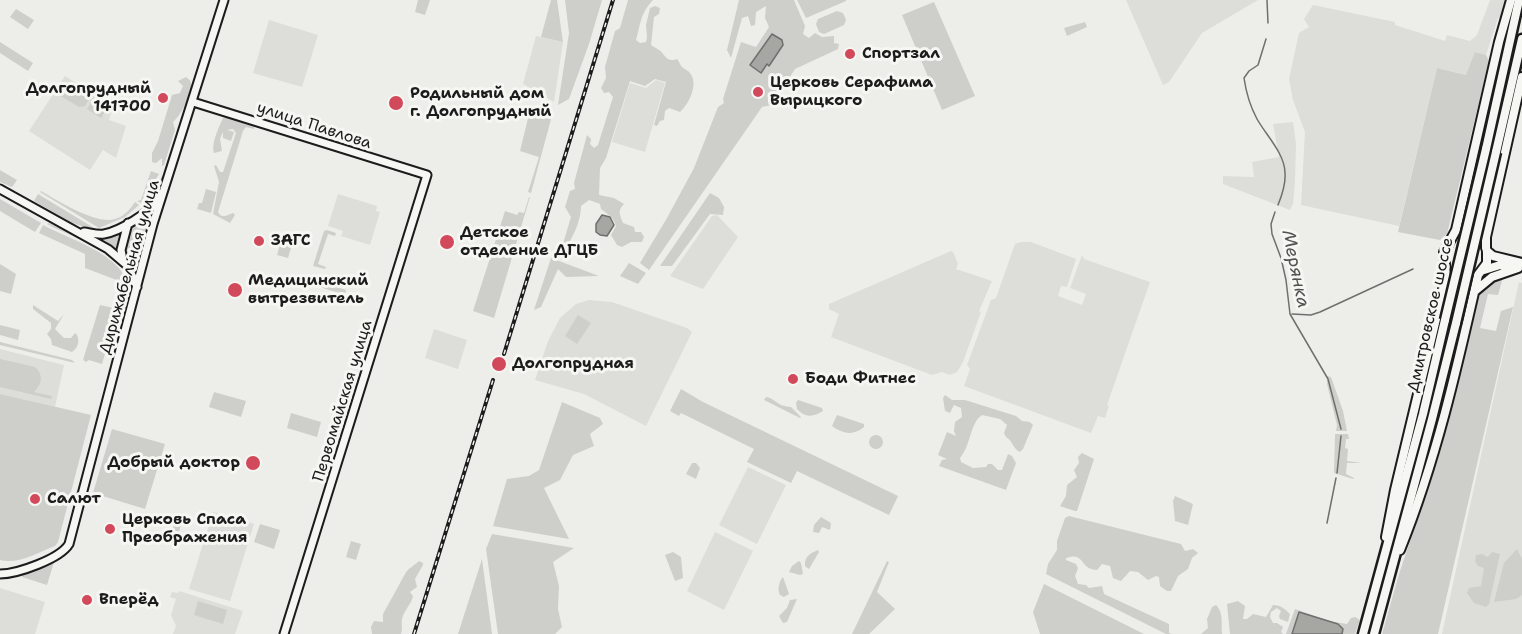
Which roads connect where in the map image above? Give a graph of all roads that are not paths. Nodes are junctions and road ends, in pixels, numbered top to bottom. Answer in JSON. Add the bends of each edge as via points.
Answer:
{"nodes":[{"id":1,"x":225,"y":0,"type":"edge"},
{"id":2,"x":1511,"y":0,"type":"edge"},
{"id":3,"x":1519,"y":0,"type":"edge"},
{"id":4,"x":1522,"y":39,"type":"edge"},
{"id":5,"x":1522,"y":77,"type":"edge"},
{"id":6,"x":193,"y":102,"type":"junction"},
{"id":7,"x":427,"y":175,"type":"joint"},
{"id":8,"x":0,"y":189,"type":"edge"},
{"id":9,"x":164,"y":190,"type":"junction"},
{"id":10,"x":128,"y":223,"type":"junction"},
{"id":11,"x":76,"y":230,"type":"junction"},
{"id":12,"x":1451,"y":240,"type":"junction"},
{"id":13,"x":1487,"y":249,"type":"junction"},
{"id":14,"x":123,"y":260,"type":"junction"},
{"id":15,"x":1447,"y":267,"type":"junction"},
{"id":16,"x":1521,"y":267,"type":"edge"},
{"id":17,"x":1481,"y":272,"type":"junction"},
{"id":18,"x":137,"y":287,"type":"junction"},
{"id":19,"x":1474,"y":293,"type":"junction"},
{"id":20,"x":1382,"y":562,"type":"junction"},
{"id":21,"x":1392,"y":568,"type":"junction"},
{"id":22,"x":0,"y":574,"type":"edge"},
{"id":23,"x":284,"y":634,"type":"edge"},
{"id":24,"x":1363,"y":634,"type":"edge"},
{"id":25,"x":1374,"y":634,"type":"edge"}],
"edges":[{"from":1,"to":6,"type":"main road","name":"Дирижабельная улица"},
{"from":2,"to":12,"type":"main road"},
{"from":3,"to":20,"type":"highway","name":"Дмитровское шоссе","bridge":true,"via":[[1435,369]]},
{"from":4,"to":21,"type":"highway","name":"Дмитровское шоссе","bridge":true,"via":[[1445,370]]},
{"from":5,"to":13,"type":"main road","via":[[1486,237]]},
{"from":6,"to":7,"type":"main road","name":"улица Павлова"},
{"from":6,"to":9,"type":"main road","name":"Дирижабельная улица"},
{"from":7,"to":23,"type":"main road","name":"Первомайская улица"},
{"from":8,"to":11,"type":"main road"},
{"from":9,"to":10,"type":"main road","via":[[150,209]]},
{"from":9,"to":18,"type":"main road","name":"Дирижабельная улица"},
{"from":10,"to":11,"type":"main road","via":[[106,234]]},
{"from":10,"to":14,"type":"main road","via":[[121,250]]},
{"from":11,"to":14,"type":"main road"},
{"from":12,"to":13,"type":"main road","via":[[1468,235],[1479,239]]},
{"from":12,"to":15,"type":"main road","via":[[1444,252]]},
{"from":13,"to":16,"type":"main road","via":[[1493,256]]},
{"from":13,"to":17,"type":"main road","via":[[1487,263]]},
{"from":14,"to":18,"type":"main road"},
{"from":15,"to":17,"type":"main road","via":[[1462,278]]},
{"from":15,"to":20,"type":"main road","via":[[1392,501]]},
{"from":16,"to":17,"type":"main road","via":[[1500,265]]},
{"from":16,"to":19,"type":"main road","via":[[1492,277]]},
{"from":17,"to":19,"type":"main road"},
{"from":18,"to":22,"type":"main road","name":"Дирижабельная улица","via":[[69,544],[57,555]]},
{"from":19,"to":21,"type":"main road","via":[[1438,442]]},
{"from":20,"to":24,"type":"highway","name":"Дмитровское шоссе"},
{"from":21,"to":25,"type":"highway","name":"Дмитровское шоссе"}]}
